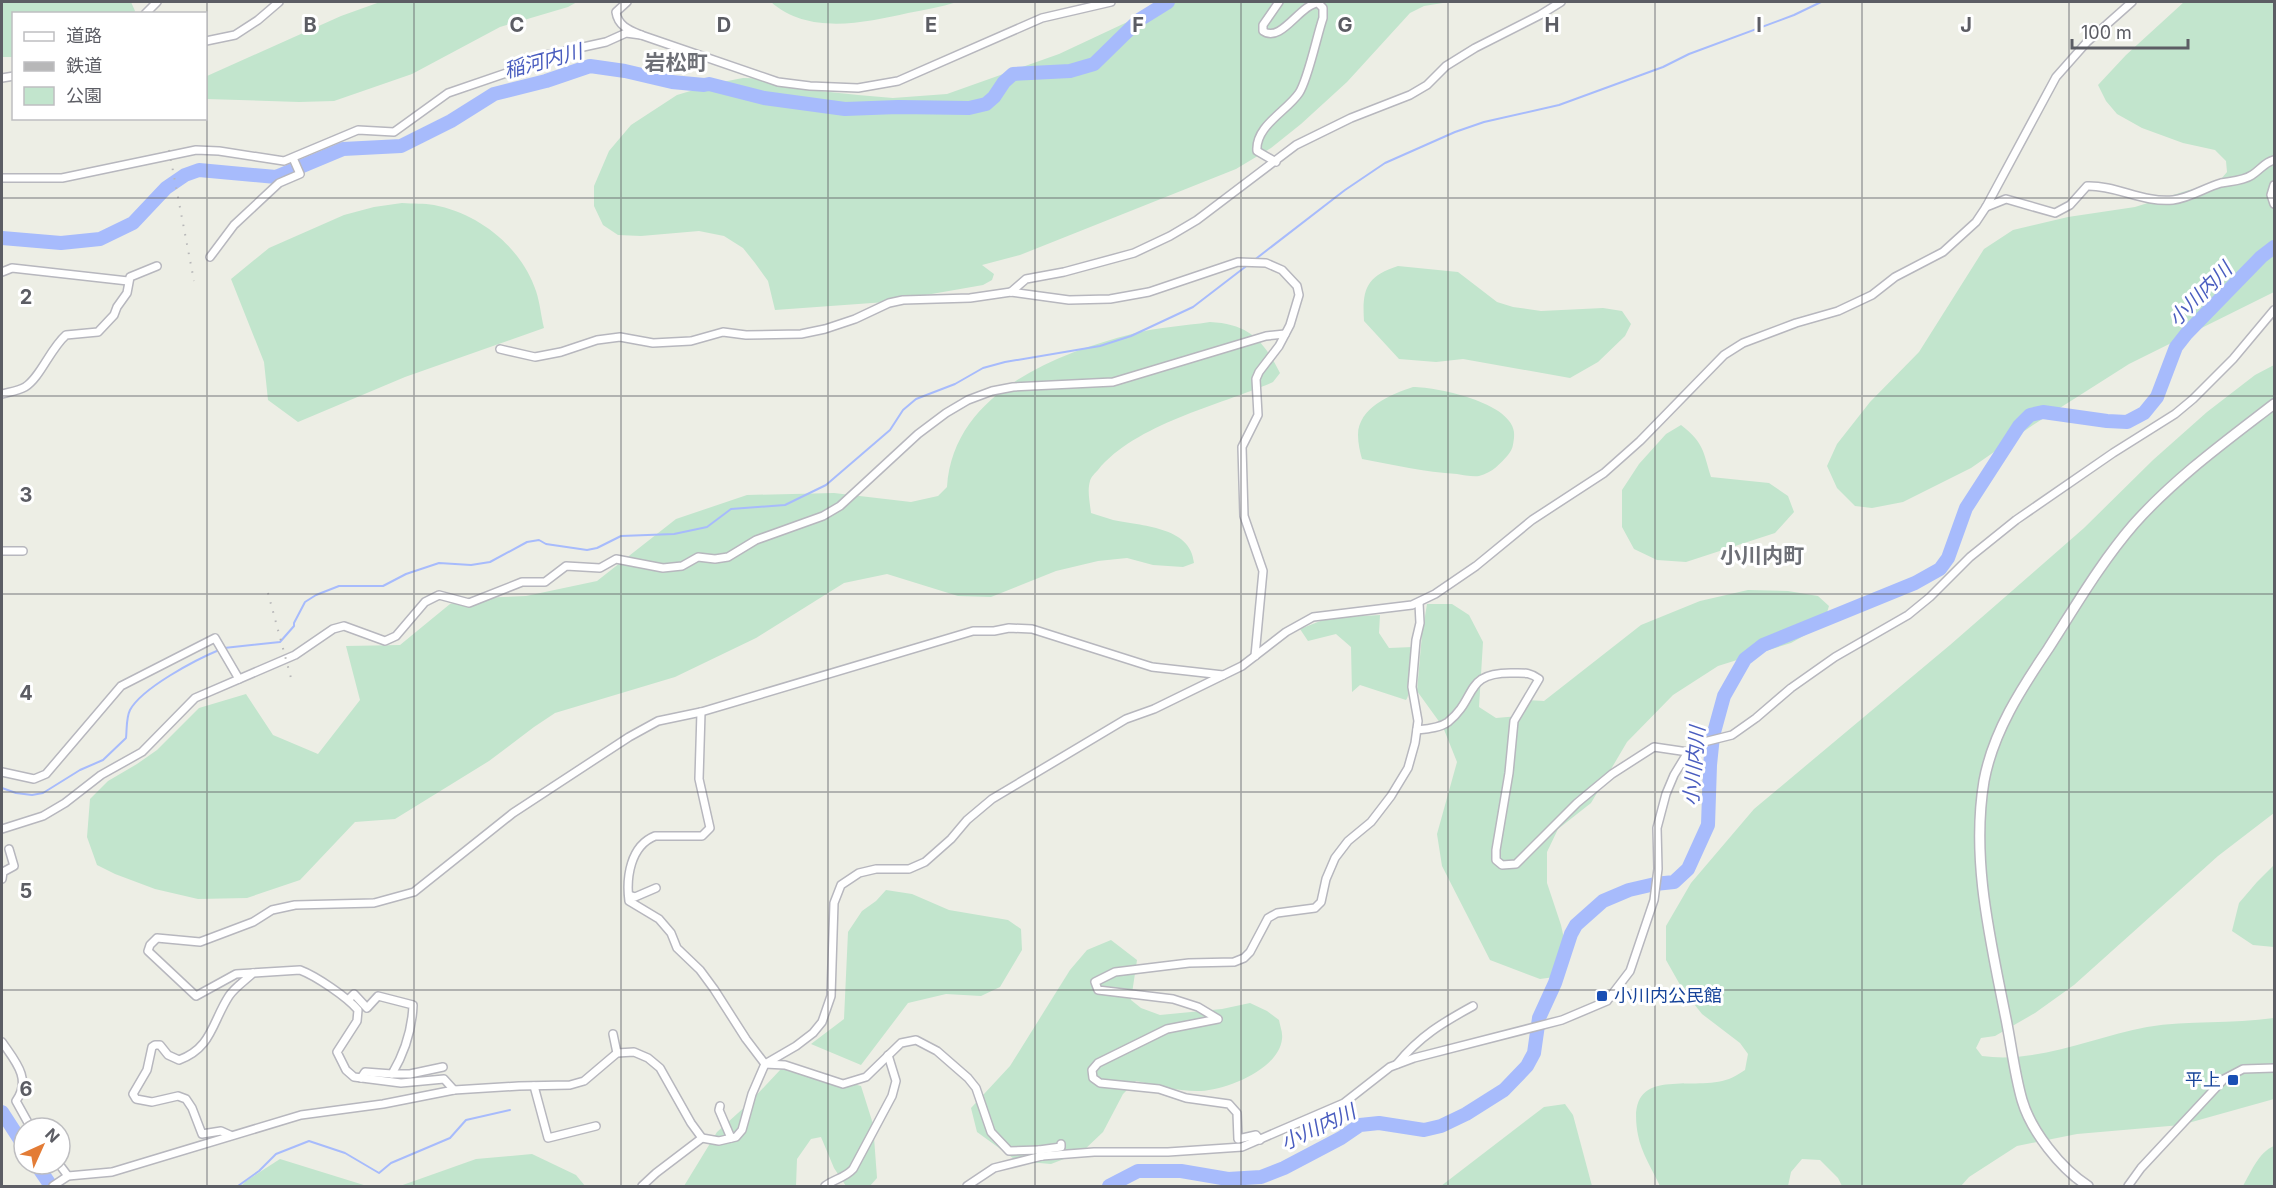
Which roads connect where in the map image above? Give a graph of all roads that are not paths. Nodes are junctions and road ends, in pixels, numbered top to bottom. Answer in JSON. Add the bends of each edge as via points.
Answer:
{"nodes":[{"id":1,"x":279,"y":2,"type":"edge"},
{"id":2,"x":627,"y":2,"type":"edge"},
{"id":3,"x":1111,"y":2,"type":"edge"},
{"id":4,"x":1279,"y":2,"type":"edge"},
{"id":5,"x":1561,"y":2,"type":"edge"},
{"id":6,"x":2132,"y":2,"type":"edge"},
{"id":7,"x":641,"y":35,"type":"junction"},
{"id":8,"x":207,"y":41,"type":"edge"},
{"id":9,"x":295,"y":160,"type":"junction"},
{"id":10,"x":2274,"y":160,"type":"edge"},
{"id":11,"x":1276,"y":162,"type":"junction"},
{"id":12,"x":2,"y":178,"type":"edge"},
{"id":13,"x":2274,"y":185,"type":"edge"},
{"id":14,"x":2274,"y":204,"type":"edge"},
{"id":15,"x":1986,"y":207,"type":"junction"},
{"id":16,"x":210,"y":257,"type":"dead end"},
{"id":17,"x":156,"y":266,"type":"dead end"},
{"id":18,"x":2,"y":272,"type":"edge"},
{"id":19,"x":128,"y":281,"type":"junction"},
{"id":20,"x":1011,"y":292,"type":"junction"},
{"id":21,"x":2274,"y":310,"type":"edge"},
{"id":22,"x":1286,"y":334,"type":"junction"},
{"id":23,"x":500,"y":349,"type":"dead end"},
{"id":24,"x":2,"y":394,"type":"edge"},
{"id":25,"x":2274,"y":404,"type":"edge"},
{"id":26,"x":22,"y":551,"type":"dead end"},
{"id":27,"x":2,"y":552,"type":"edge"},
{"id":28,"x":1419,"y":603,"type":"junction"},
{"id":29,"x":1256,"y":656,"type":"junction"},
{"id":30,"x":1223,"y":675,"type":"junction"},
{"id":31,"x":239,"y":680,"type":"junction"},
{"id":32,"x":700,"y":712,"type":"junction"},
{"id":33,"x":1417,"y":730,"type":"junction"},
{"id":34,"x":1688,"y":752,"type":"junction"},
{"id":35,"x":2,"y":772,"type":"edge"},
{"id":36,"x":2,"y":829,"type":"edge"},
{"id":37,"x":9,"y":849,"type":"dead end"},
{"id":38,"x":2,"y":875,"type":"edge"},
{"id":39,"x":656,"y":888,"type":"dead end"},
{"id":40,"x":628,"y":895,"type":"junction"},
{"id":41,"x":253,"y":973,"type":"junction"},
{"id":42,"x":349,"y":999,"type":"junction"},
{"id":43,"x":1473,"y":1006,"type":"dead end"},
{"id":44,"x":613,"y":1034,"type":"dead end"},
{"id":45,"x":2,"y":1042,"type":"edge"},
{"id":46,"x":617,"y":1053,"type":"junction"},
{"id":47,"x":888,"y":1055,"type":"junction"},
{"id":48,"x":765,"y":1064,"type":"junction"},
{"id":49,"x":1396,"y":1065,"type":"junction"},
{"id":50,"x":443,"y":1067,"type":"dead end"},
{"id":51,"x":2274,"y":1068,"type":"edge"},
{"id":52,"x":392,"y":1074,"type":"junction"},
{"id":53,"x":361,"y":1078,"type":"junction"},
{"id":54,"x":534,"y":1086,"type":"junction"},
{"id":55,"x":454,"y":1090,"type":"junction"},
{"id":56,"x":720,"y":1106,"type":"dead end"},
{"id":57,"x":24,"y":1116,"type":"edge"},
{"id":58,"x":596,"y":1126,"type":"dead end"},
{"id":59,"x":230,"y":1135,"type":"junction"},
{"id":60,"x":702,"y":1138,"type":"junction"},
{"id":61,"x":731,"y":1138,"type":"junction"},
{"id":62,"x":1260,"y":1140,"type":"junction"},
{"id":63,"x":1061,"y":1144,"type":"dead end"},
{"id":64,"x":1040,"y":1153,"type":"junction"},
{"id":65,"x":66,"y":1178,"type":"joint"},
{"id":66,"x":53,"y":1186,"type":"edge"},
{"id":67,"x":642,"y":1186,"type":"edge"},
{"id":68,"x":825,"y":1186,"type":"edge"},
{"id":69,"x":967,"y":1186,"type":"edge"},
{"id":70,"x":2088,"y":1186,"type":"edge"},
{"id":71,"x":2128,"y":1186,"type":"edge"}],
"edges":[{"from":1,"to":8,"type":"street","via":[[235,35]]},
{"from":2,"to":7,"type":"street","via":[[616,12],[617,20]]},
{"from":3,"to":7,"type":"street","via":[[1042,18],[898,81],[858,88],[778,82]]},
{"from":4,"to":11,"type":"street","via":[[1263,25],[1267,34],[1281,29],[1312,4],[1323,8],[1323,18],[1300,92],[1256,143],[1257,151]]},
{"from":5,"to":11,"type":"street","via":[[1446,66],[1410,95],[1296,145]]},
{"from":6,"to":15,"type":"street","via":[[2087,42],[2056,77]]},
{"from":7,"to":9,"type":"street","via":[[626,33],[606,42],[533,58],[512,71],[448,93],[394,132],[358,130]]},
{"from":9,"to":12,"type":"street","via":[[196,150],[63,178]]},
{"from":9,"to":16,"type":"street","via":[[300,174],[279,183],[234,225]]},
{"from":10,"to":15,"type":"street","via":[[2252,176],[2173,200],[2151,200],[2100,185],[2087,186],[2070,205],[2055,213],[2006,199]]},
{"from":11,"to":20,"type":"street","via":[[1170,236],[1134,253],[1026,279]]},
{"from":13,"to":14,"type":"street"},
{"from":15,"to":28,"type":"street","via":[[1976,222],[1943,252],[1895,277],[1872,295],[1838,311],[1743,343],[1724,355],[1604,473]]},
{"from":17,"to":19,"type":"street"},
{"from":18,"to":19,"type":"street","via":[[12,268]]},
{"from":19,"to":24,"type":"street","via":[[127,293],[98,332],[66,335],[25,387]]},
{"from":20,"to":22,"type":"street","via":[[1069,300],[1110,299],[1149,292],[1238,262],[1266,262],[1282,270],[1298,286],[1299,295]]},
{"from":20,"to":23,"type":"street","via":[[903,300],[801,334],[723,332],[691,341],[653,343],[620,337],[536,357]]},
{"from":21,"to":34,"type":"street","via":[[2233,359],[2175,414],[2016,520],[1908,615],[1835,657],[1732,735],[1700,743]]},
{"from":22,"to":29,"type":"street","via":[[1256,379],[1258,415],[1242,447],[1244,516],[1263,572]]},
{"from":22,"to":31,"type":"street","via":[[1266,336],[1113,382],[1041,384],[992,391],[968,400],[918,434],[840,506],[756,540],[728,557],[698,557],[681,566],[663,568],[616,559],[600,568],[566,566],[545,582],[522,582],[469,603],[439,595],[425,602],[396,636],[386,641],[344,626],[333,629],[295,655]]},
{"from":25,"to":70,"type":"street","via":[[2179,480],[2134,524],[2036,666],[1998,734],[1987,764],[1980,865],[2022,1099],[2049,1151]]},
{"from":26,"to":27,"type":"street"},
{"from":28,"to":29,"type":"street","via":[[1313,617]]},
{"from":28,"to":33,"type":"street","via":[[1412,687]]},
{"from":29,"to":30,"type":"street"},
{"from":30,"to":32,"type":"street","via":[[1152,667],[1032,629],[1009,628],[973,631]]},
{"from":30,"to":48,"type":"street","via":[[1154,709],[1126,718],[992,799],[925,862],[909,869],[859,873],[841,885],[834,903],[831,996],[822,1022],[796,1046]]},
{"from":31,"to":35,"type":"street","via":[[214,638],[121,686],[46,774],[34,779]]},
{"from":31,"to":36,"type":"street","via":[[195,698],[142,752],[101,774],[65,803],[43,816]]},
{"from":32,"to":40,"type":"street","via":[[699,779],[710,828],[702,836],[650,838],[630,864]]},
{"from":32,"to":41,"type":"street","via":[[658,721],[629,736],[513,813],[414,892],[374,903],[295,905],[272,910],[200,942],[157,938],[148,951],[196,996],[236,974]]},
{"from":33,"to":34,"type":"street","via":[[1446,723],[1482,677],[1499,672],[1531,673],[1539,679],[1514,721],[1496,850],[1496,860],[1502,865],[1516,864],[1577,803],[1654,747]]},
{"from":33,"to":62,"type":"street","via":[[1408,768],[1371,822],[1335,858],[1322,902],[1315,908],[1277,913],[1268,918],[1250,952],[1234,962],[1115,972],[1095,982],[1098,990],[1173,999],[1218,1019],[1167,1029],[1098,1063],[1092,1070],[1093,1078],[1100,1083],[1159,1089],[1185,1098],[1229,1104],[1236,1113],[1238,1139],[1256,1135]]},
{"from":34,"to":49,"type":"street","via":[[1666,794],[1657,828],[1654,900],[1630,971],[1607,1001],[1562,1020]]},
{"from":37,"to":38,"type":"street","via":[[15,866]]},
{"from":39,"to":40,"type":"street","via":[[635,897]]},
{"from":40,"to":48,"type":"street","via":[[629,901],[659,919],[671,933],[677,948],[700,970]]},
{"from":41,"to":42,"type":"street","via":[[300,970]]},
{"from":41,"to":59,"type":"street","via":[[230,994],[208,1038],[195,1053],[179,1060],[160,1045],[152,1047],[147,1070],[133,1094],[136,1099],[152,1102],[178,1096],[186,1099],[202,1134],[221,1131]]},
{"from":42,"to":52,"type":"street","via":[[354,994],[367,1008],[378,996],[413,1005],[404,1055]]},
{"from":42,"to":53,"type":"street","via":[[358,1010],[357,1021],[337,1052],[346,1070]]},
{"from":43,"to":49,"type":"street","via":[[1436,1026]]},
{"from":44,"to":46,"type":"street"},
{"from":45,"to":57,"type":"street","via":[[18,1066],[24,1085],[16,1101]]},
{"from":46,"to":54,"type":"street","via":[[584,1081],[570,1086]]},
{"from":46,"to":60,"type":"street","via":[[634,1052],[660,1068]]},
{"from":47,"to":48,"type":"street","via":[[866,1077],[843,1084],[785,1065]]},
{"from":47,"to":64,"type":"street","via":[[901,1043],[916,1040],[937,1051],[968,1078],[991,1132],[1009,1151]]},
{"from":47,"to":68,"type":"street","via":[[896,1081],[892,1096],[854,1169]]},
{"from":48,"to":61,"type":"street","via":[[742,1130]]},
{"from":49,"to":62,"type":"street","via":[[1344,1103]]},
{"from":50,"to":52,"type":"street"},
{"from":51,"to":71,"type":"street","via":[[2243,1069],[2224,1079]]},
{"from":52,"to":53,"type":"street","via":[[365,1072]]},
{"from":53,"to":55,"type":"street","via":[[411,1084],[444,1079]]},
{"from":54,"to":55,"type":"street"},
{"from":54,"to":58,"type":"street","via":[[548,1138]]},
{"from":55,"to":59,"type":"street","via":[[301,1115]]},
{"from":56,"to":61,"type":"street"},
{"from":59,"to":65,"type":"street","via":[[112,1172]]},
{"from":60,"to":61,"type":"street"},
{"from":60,"to":67,"type":"street"},
{"from":62,"to":64,"type":"street","via":[[1242,1147],[1168,1152]]},
{"from":63,"to":64,"type":"street"},
{"from":64,"to":69,"type":"street","via":[[994,1168]]},
{"from":65,"to":66,"type":"street"}]}
